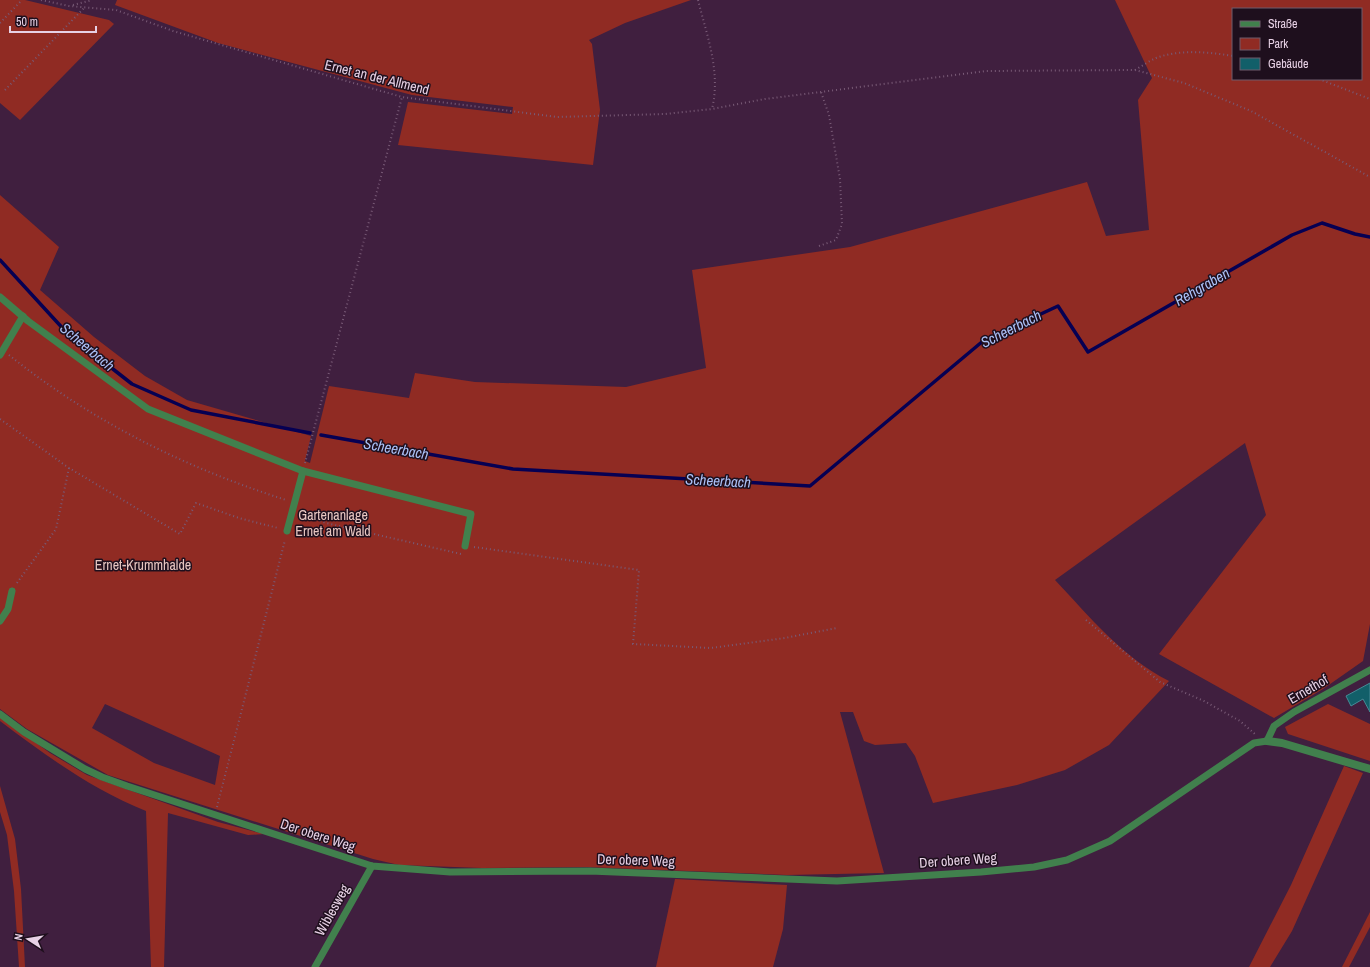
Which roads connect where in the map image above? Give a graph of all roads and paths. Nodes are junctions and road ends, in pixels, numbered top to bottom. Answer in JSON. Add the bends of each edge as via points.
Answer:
{"nodes":[{"id":1,"x":22,"y":0,"type":"edge"},
{"id":2,"x":41,"y":0,"type":"edge"},
{"id":3,"x":92,"y":0,"type":"edge"},
{"id":4,"x":698,"y":0,"type":"edge"},
{"id":5,"x":70,"y":6,"type":"junction"},
{"id":6,"x":85,"y":7,"type":"junction"},
{"id":7,"x":0,"y":23,"type":"edge"},
{"id":8,"x":1232,"y":56,"type":"edge"},
{"id":9,"x":1135,"y":70,"type":"junction"},
{"id":10,"x":1322,"y":80,"type":"edge"},
{"id":11,"x":5,"y":90,"type":"dead end"},
{"id":12,"x":821,"y":92,"type":"junction"},
{"id":13,"x":402,"y":97,"type":"junction"},
{"id":14,"x":1370,"y":99,"type":"edge"},
{"id":15,"x":712,"y":109,"type":"junction"},
{"id":16,"x":1370,"y":177,"type":"edge"},
{"id":17,"x":819,"y":246,"type":"dead end"},
{"id":18,"x":0,"y":297,"type":"edge"},
{"id":19,"x":23,"y":316,"type":"junction"},
{"id":20,"x":2,"y":352,"type":"edge"},
{"id":21,"x":0,"y":419,"type":"edge"},
{"id":22,"x":69,"y":468,"type":"junction"},
{"id":23,"x":303,"y":471,"type":"junction"},
{"id":24,"x":294,"y":502,"type":"junction"},
{"id":25,"x":292,"y":510,"type":"junction"},
{"id":26,"x":287,"y":531,"type":"junction"},
{"id":27,"x":465,"y":546,"type":"junction"},
{"id":28,"x":12,"y":590,"type":"joint"},
{"id":29,"x":1086,"y":620,"type":"dead end"},
{"id":30,"x":0,"y":621,"type":"edge"},
{"id":31,"x":837,"y":628,"type":"dead end"},
{"id":32,"x":1370,"y":670,"type":"edge"},
{"id":33,"x":0,"y":714,"type":"edge"},
{"id":34,"x":1264,"y":741,"type":"junction"},
{"id":35,"x":1370,"y":769,"type":"edge"},
{"id":36,"x":215,"y":816,"type":"junction"},
{"id":37,"x":372,"y":866,"type":"junction"},
{"id":38,"x":315,"y":967,"type":"edge"}],
"edges":[{"from":1,"to":7,"type":"path"},
{"from":2,"to":5,"type":"path","name":"Ernet an der Allmend"},
{"from":3,"to":5,"type":"path"},
{"from":4,"to":15,"type":"path","via":[[716,73],[716,95]]},
{"from":5,"to":6,"type":"path","name":"Ernet an der Allmend"},
{"from":6,"to":11,"type":"path"},
{"from":6,"to":13,"type":"path","name":"Ernet an der Allmend","via":[[122,12],[173,31]]},
{"from":8,"to":9,"type":"path","via":[[1184,52],[1156,58]]},
{"from":9,"to":12,"type":"path","name":"Ernet an der Allmend","via":[[986,71]]},
{"from":9,"to":16,"type":"path","via":[[1184,83],[1251,111]]},
{"from":10,"to":14,"type":"path"},
{"from":12,"to":15,"type":"path","name":"Ernet an der Allmend"},
{"from":12,"to":17,"type":"path","via":[[829,116],[837,158],[842,224],[836,240]]},
{"from":13,"to":15,"type":"path","name":"Ernet an der Allmend","via":[[557,117],[665,114]]},
{"from":13,"to":23,"type":"path"},
{"from":18,"to":19,"type":"lane"},
{"from":19,"to":20,"type":"lane"},
{"from":19,"to":23,"type":"lane","via":[[148,409]]},
{"from":20,"to":24,"type":"path","via":[[98,418],[150,446],[252,489]]},
{"from":21,"to":22,"type":"path"},
{"from":22,"to":26,"type":"path","via":[[180,534],[196,504]]},
{"from":22,"to":28,"type":"path","via":[[56,529]]},
{"from":23,"to":24,"type":"lane"},
{"from":23,"to":27,"type":"lane","via":[[471,514]]},
{"from":24,"to":25,"type":"lane"},
{"from":25,"to":26,"type":"lane"},
{"from":25,"to":27,"type":"path","via":[[326,524],[447,552],[463,555]]},
{"from":26,"to":36,"type":"path"},
{"from":27,"to":31,"type":"path","via":[[639,570],[633,644],[711,648]]},
{"from":28,"to":30,"type":"lane","via":[[8,609]]},
{"from":29,"to":34,"type":"path","via":[[1160,682],[1204,701],[1240,721]]},
{"from":32,"to":34,"type":"lane","name":"Ernethof","via":[[1294,712],[1274,726]]},
{"from":33,"to":36,"type":"lane","name":"Der obere Weg","via":[[24,732],[102,777]]},
{"from":34,"to":35,"type":"street","via":[[1282,743]]},
{"from":34,"to":37,"type":"lane","name":"Der obere Weg","via":[[1254,743],[1110,841],[1067,860],[1034,867],[837,881],[590,871],[450,872]]},
{"from":36,"to":37,"type":"lane","name":"Der obere Weg"},
{"from":37,"to":38,"type":"lane","name":"Wiblesweg"}]}
